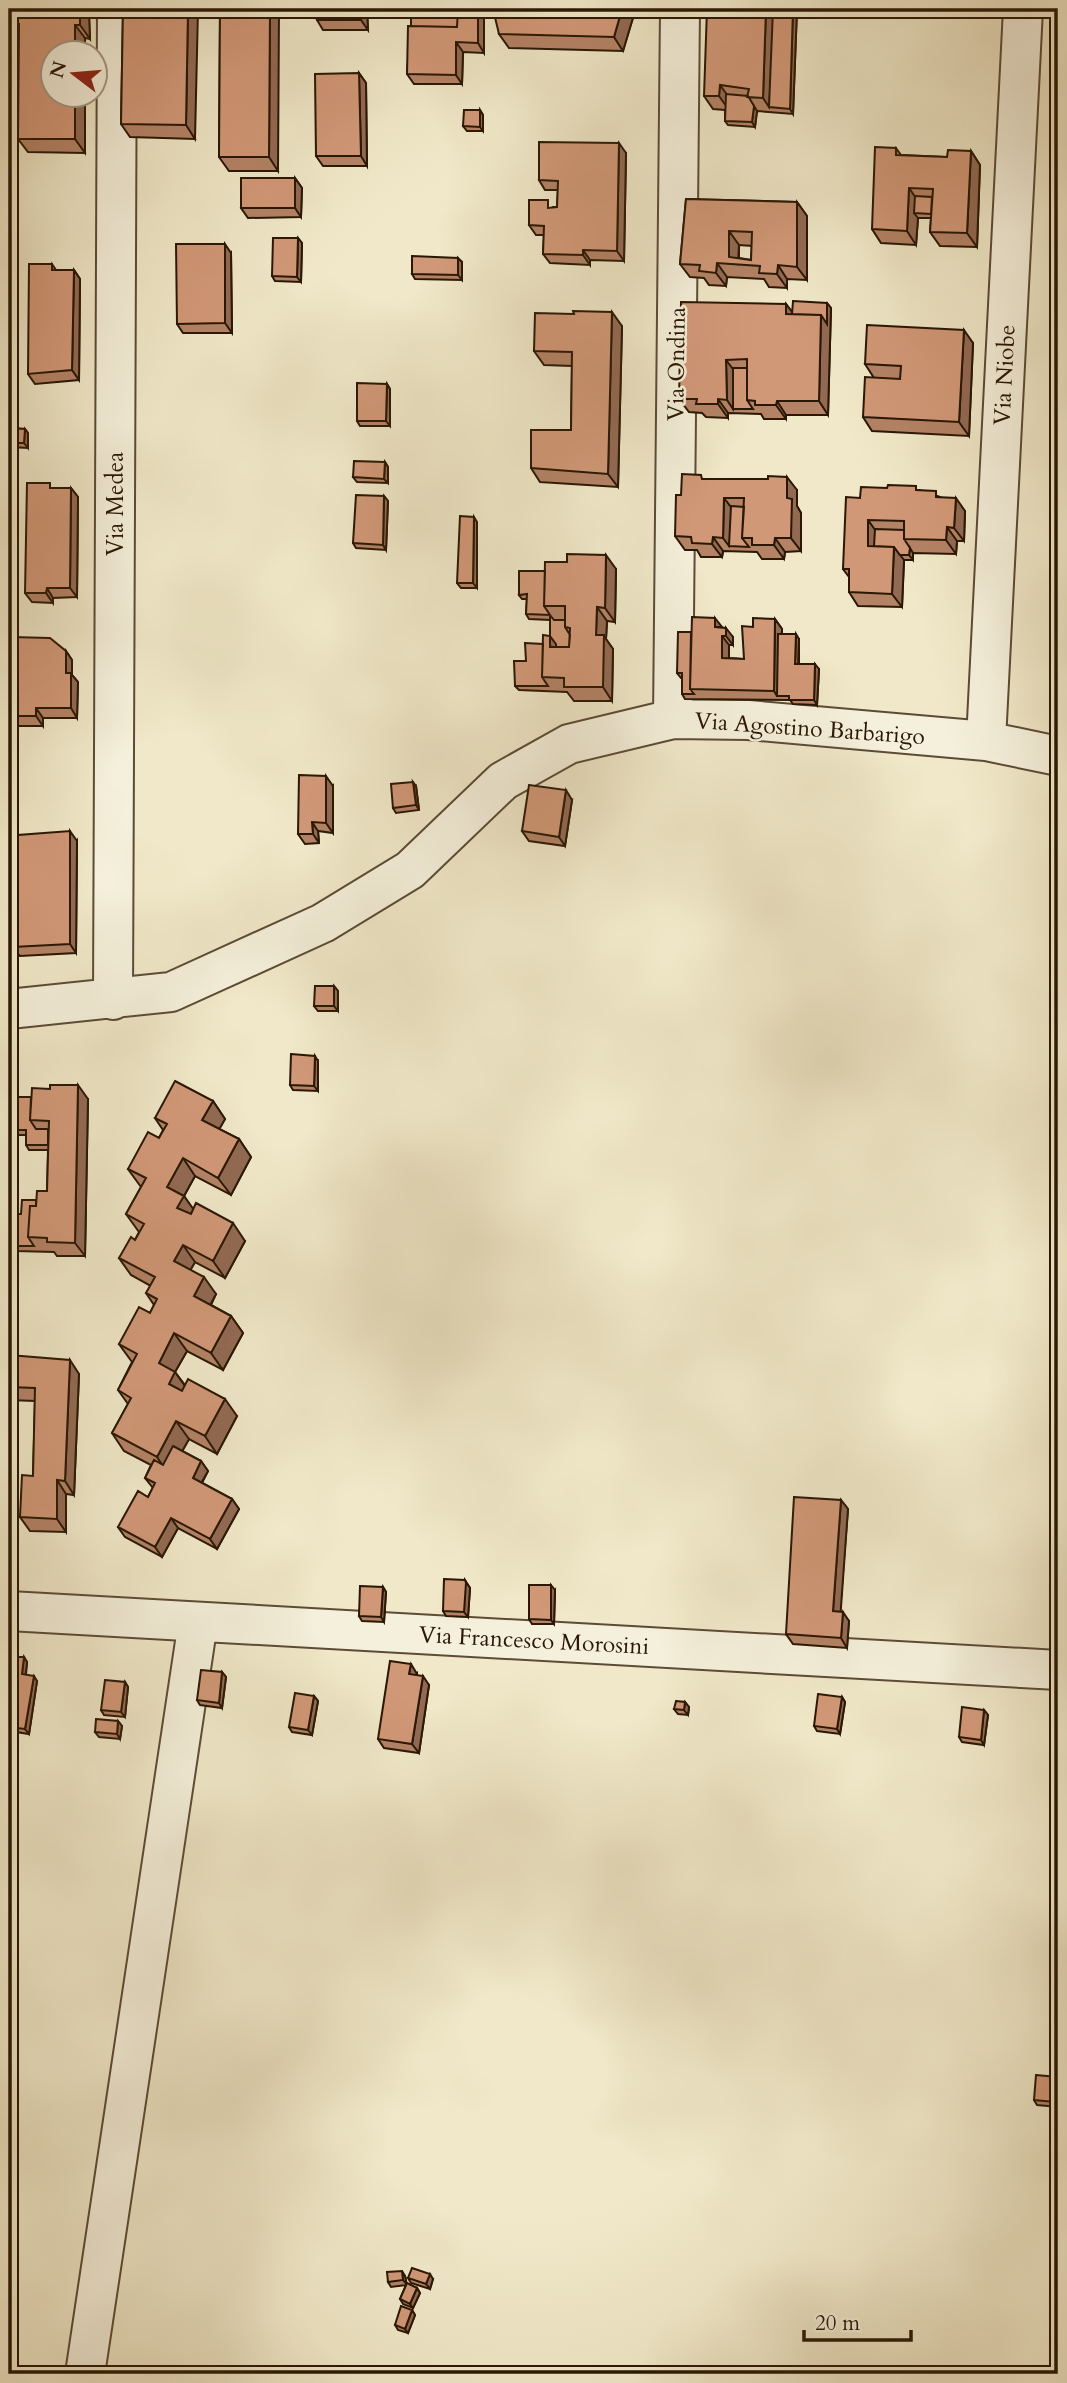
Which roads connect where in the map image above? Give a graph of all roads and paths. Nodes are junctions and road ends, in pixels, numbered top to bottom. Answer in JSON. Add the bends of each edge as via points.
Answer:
{"nodes":[{"id":1,"x":117,"y":9,"type":"edge"},
{"id":2,"x":680,"y":9,"type":"edge"},
{"id":3,"x":1023,"y":9,"type":"edge"},
{"id":4,"x":673,"y":719,"type":"junction"},
{"id":5,"x":986,"y":741,"type":"junction"},
{"id":6,"x":1058,"y":756,"type":"edge"},
{"id":7,"x":113,"y":1000,"type":"junction"},
{"id":8,"x":9,"y":1009,"type":"edge"},
{"id":9,"x":9,"y":1611,"type":"edge"},
{"id":10,"x":198,"y":1622,"type":"junction"},
{"id":11,"x":1058,"y":1670,"type":"edge"},
{"id":12,"x":85,"y":2374,"type":"edge"}],
"edges":[{"from":1,"to":7,"type":"street","name":"Via Medea"},
{"from":2,"to":4,"type":"street","name":"Via Ondina"},
{"from":3,"to":5,"type":"street","name":"Via Niobe"},
{"from":4,"to":5,"type":"street","name":"Via Agostino Barbarigo","via":[[748,720]]},
{"from":4,"to":7,"type":"street","name":"Via Agostino Barbarigo","via":[[569,744],[503,781],[410,870],[323,923],[171,992]]},
{"from":5,"to":6,"type":"street","name":"Via Agostino Barbarigo"},
{"from":7,"to":8,"type":"street","name":"Via Agostino Barbarigo"},
{"from":9,"to":10,"type":"street","name":"Via Francesco Morosini"},
{"from":10,"to":11,"type":"street","name":"Via Francesco Morosini"},
{"from":10,"to":12,"type":"street"}]}
